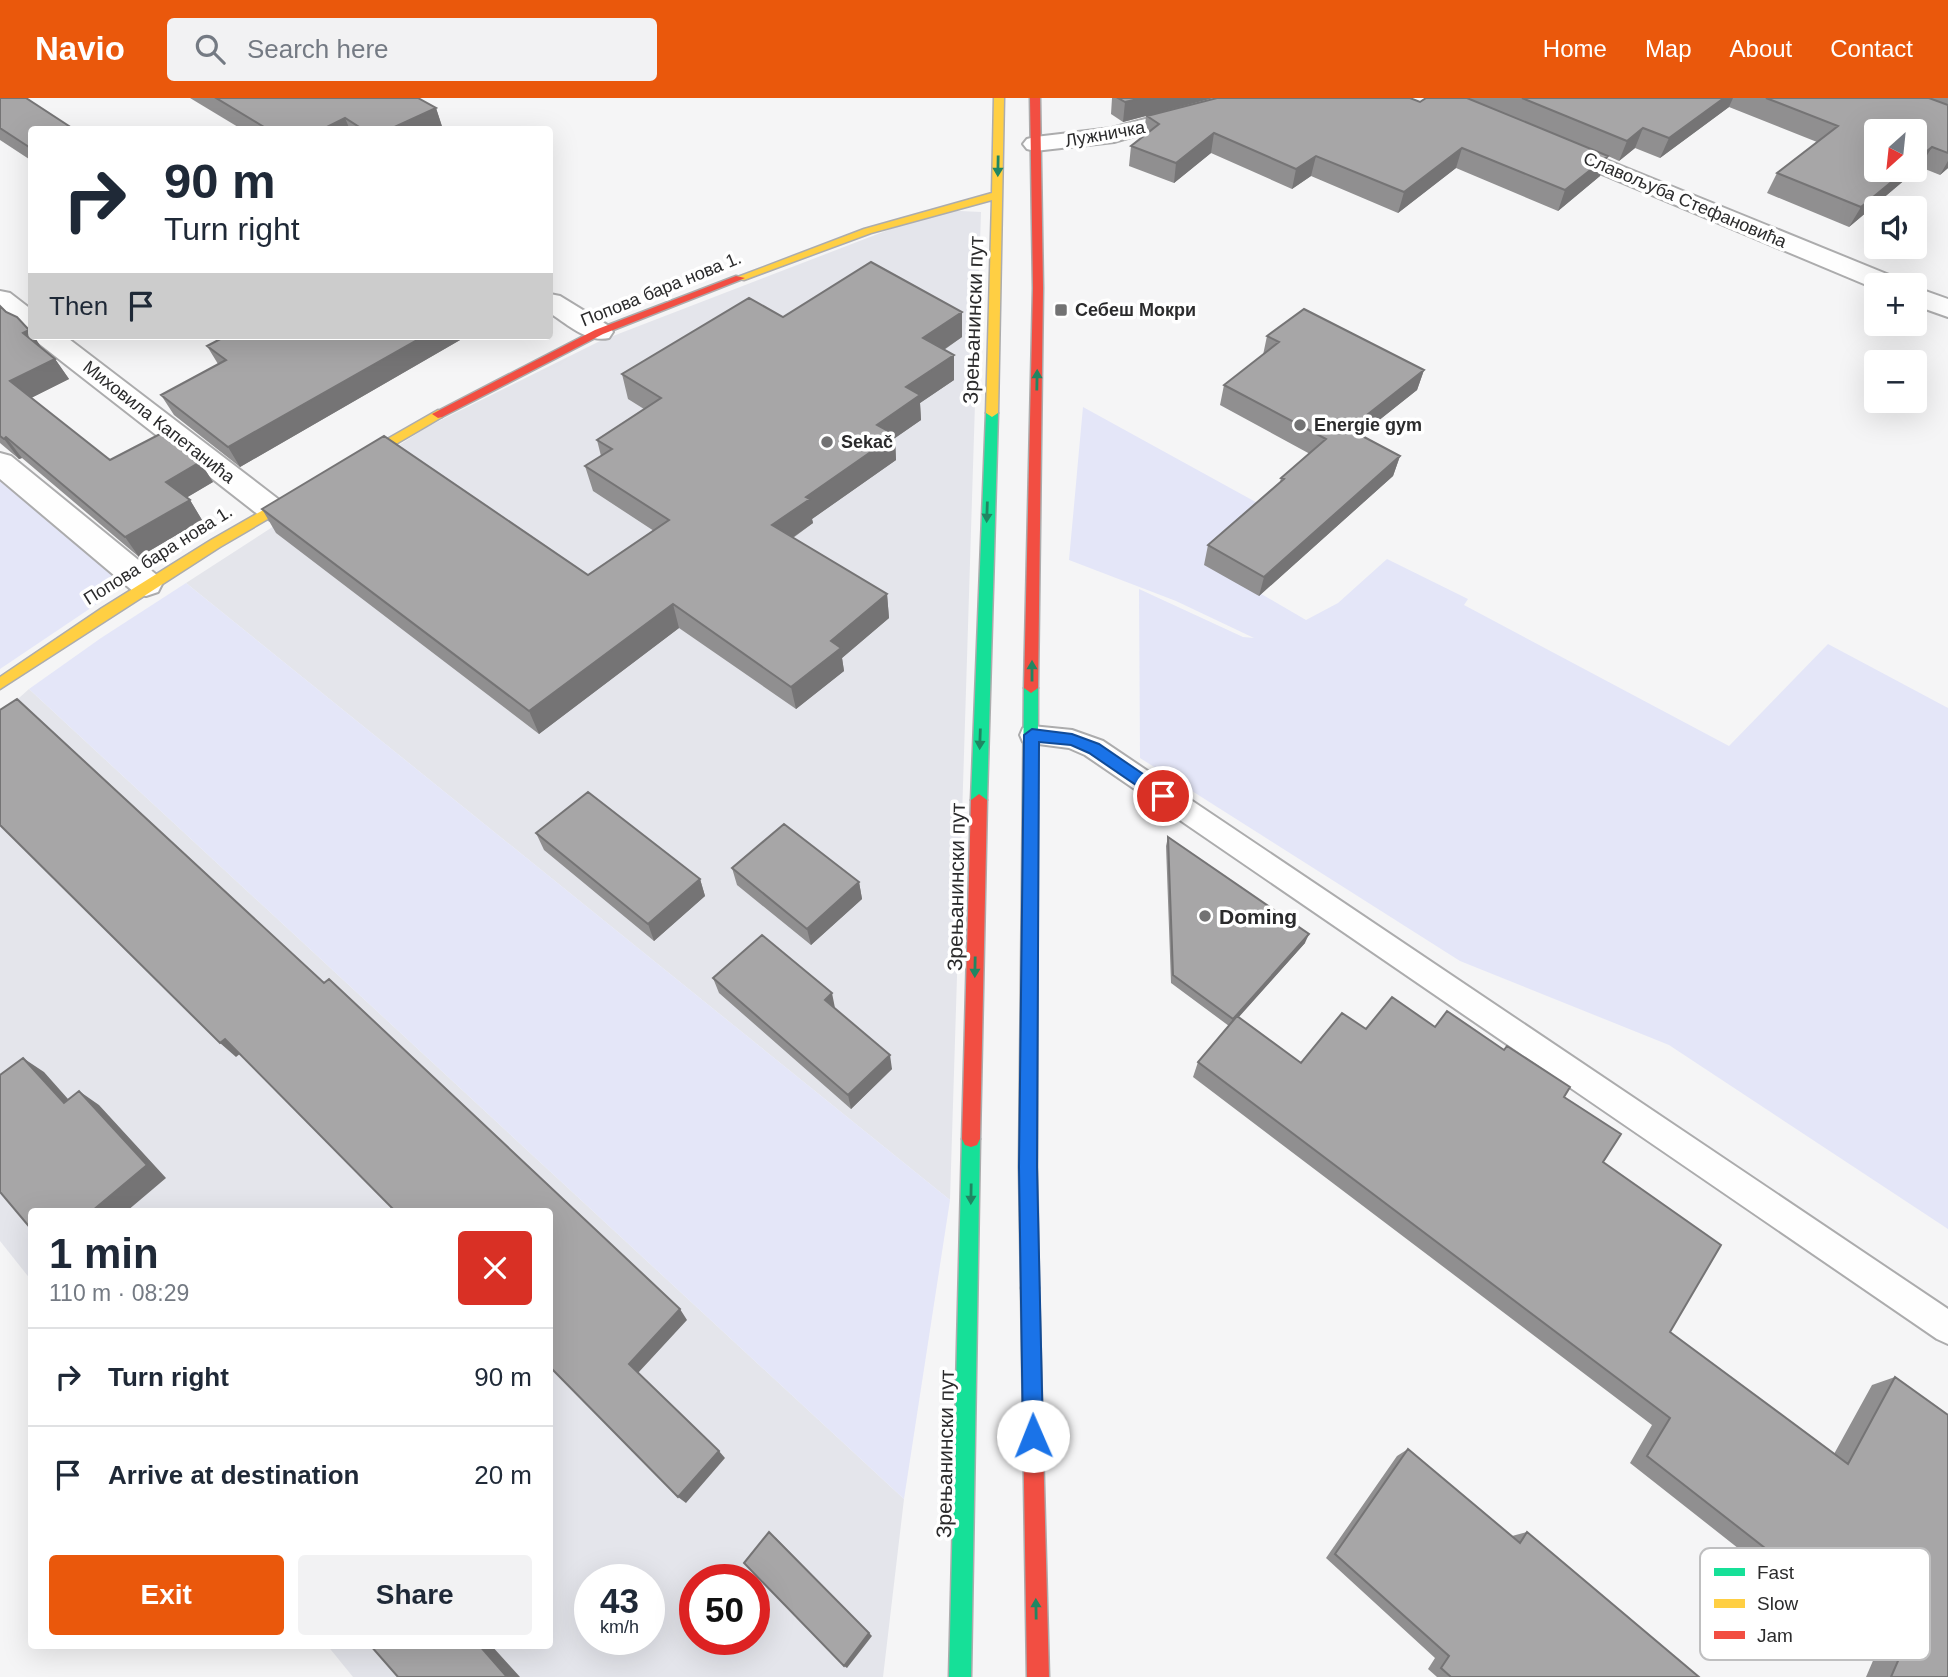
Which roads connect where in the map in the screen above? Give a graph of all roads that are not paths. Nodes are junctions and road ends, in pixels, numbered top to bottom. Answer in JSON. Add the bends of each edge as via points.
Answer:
{"nodes":[{"id":1,"x":999,"y":98,"type":"edge"},
{"id":2,"x":1035,"y":98,"type":"edge"},
{"id":3,"x":1256,"y":98,"type":"edge"},
{"id":4,"x":1530,"y":135,"type":"edge"},
{"id":5,"x":1035,"y":144,"type":"junction"},
{"id":6,"x":998,"y":195,"type":"junction"},
{"id":7,"x":1864,"y":274,"type":"edge"},
{"id":8,"x":0,"y":299,"type":"edge"},
{"id":9,"x":1927,"y":300,"type":"edge"},
{"id":10,"x":553,"y":304,"type":"edge"},
{"id":11,"x":1948,"y":309,"type":"edge"},
{"id":12,"x":28,"y":321,"type":"edge"},
{"id":13,"x":599,"y":332,"type":"junction"},
{"id":14,"x":52,"y":340,"type":"edge"},
{"id":15,"x":0,"y":463,"type":"edge"},
{"id":16,"x":271,"y":509,"type":"junction"},
{"id":17,"x":146,"y":583,"type":"junction"},
{"id":18,"x":0,"y":684,"type":"edge"},
{"id":19,"x":1032,"y":735,"type":"junction"},
{"id":20,"x":1948,"y":1328,"type":"edge"},
{"id":21,"x":960,"y":1677,"type":"edge"},
{"id":22,"x":1038,"y":1677,"type":"edge"}],
"edges":[{"from":1,"to":6,"type":"main road","name":"Зрењанински пут","one_way":true},
{"from":2,"to":5,"type":"main road"},
{"from":3,"to":5,"type":"street","name":"Лужничка","via":[[1114,135]]},
{"from":4,"to":7,"type":"street","name":"Славољуба Стефановића"},
{"from":19,"to":5,"type":"main road","one_way":true,"via":[[1038,288]]},
{"from":6,"to":13,"type":"main road","name":"Попова бара нова 1.","via":[[936,208],[849,236]]},
{"from":6,"to":21,"type":"main road","name":"Зрењанински пут","one_way":true,"via":[[977,848]]},
{"from":8,"to":12,"type":"street"},
{"from":9,"to":11,"type":"street"},
{"from":10,"to":13,"type":"street"},
{"from":13,"to":16,"type":"main road","name":"Попова бара нова 1.","via":[[475,393]]},
{"from":14,"to":16,"type":"street","name":"Миховила Капетанића"},
{"from":15,"to":17,"type":"street"},
{"from":16,"to":17,"type":"main road","name":"Попова бара нова 1."},
{"from":17,"to":18,"type":"main road","name":"Попова бара нова 1."},
{"from":19,"to":20,"type":"lane","via":[[1094,748]]},
{"from":22,"to":19,"type":"main road","one_way":true,"via":[[1028,1167]]}]}
